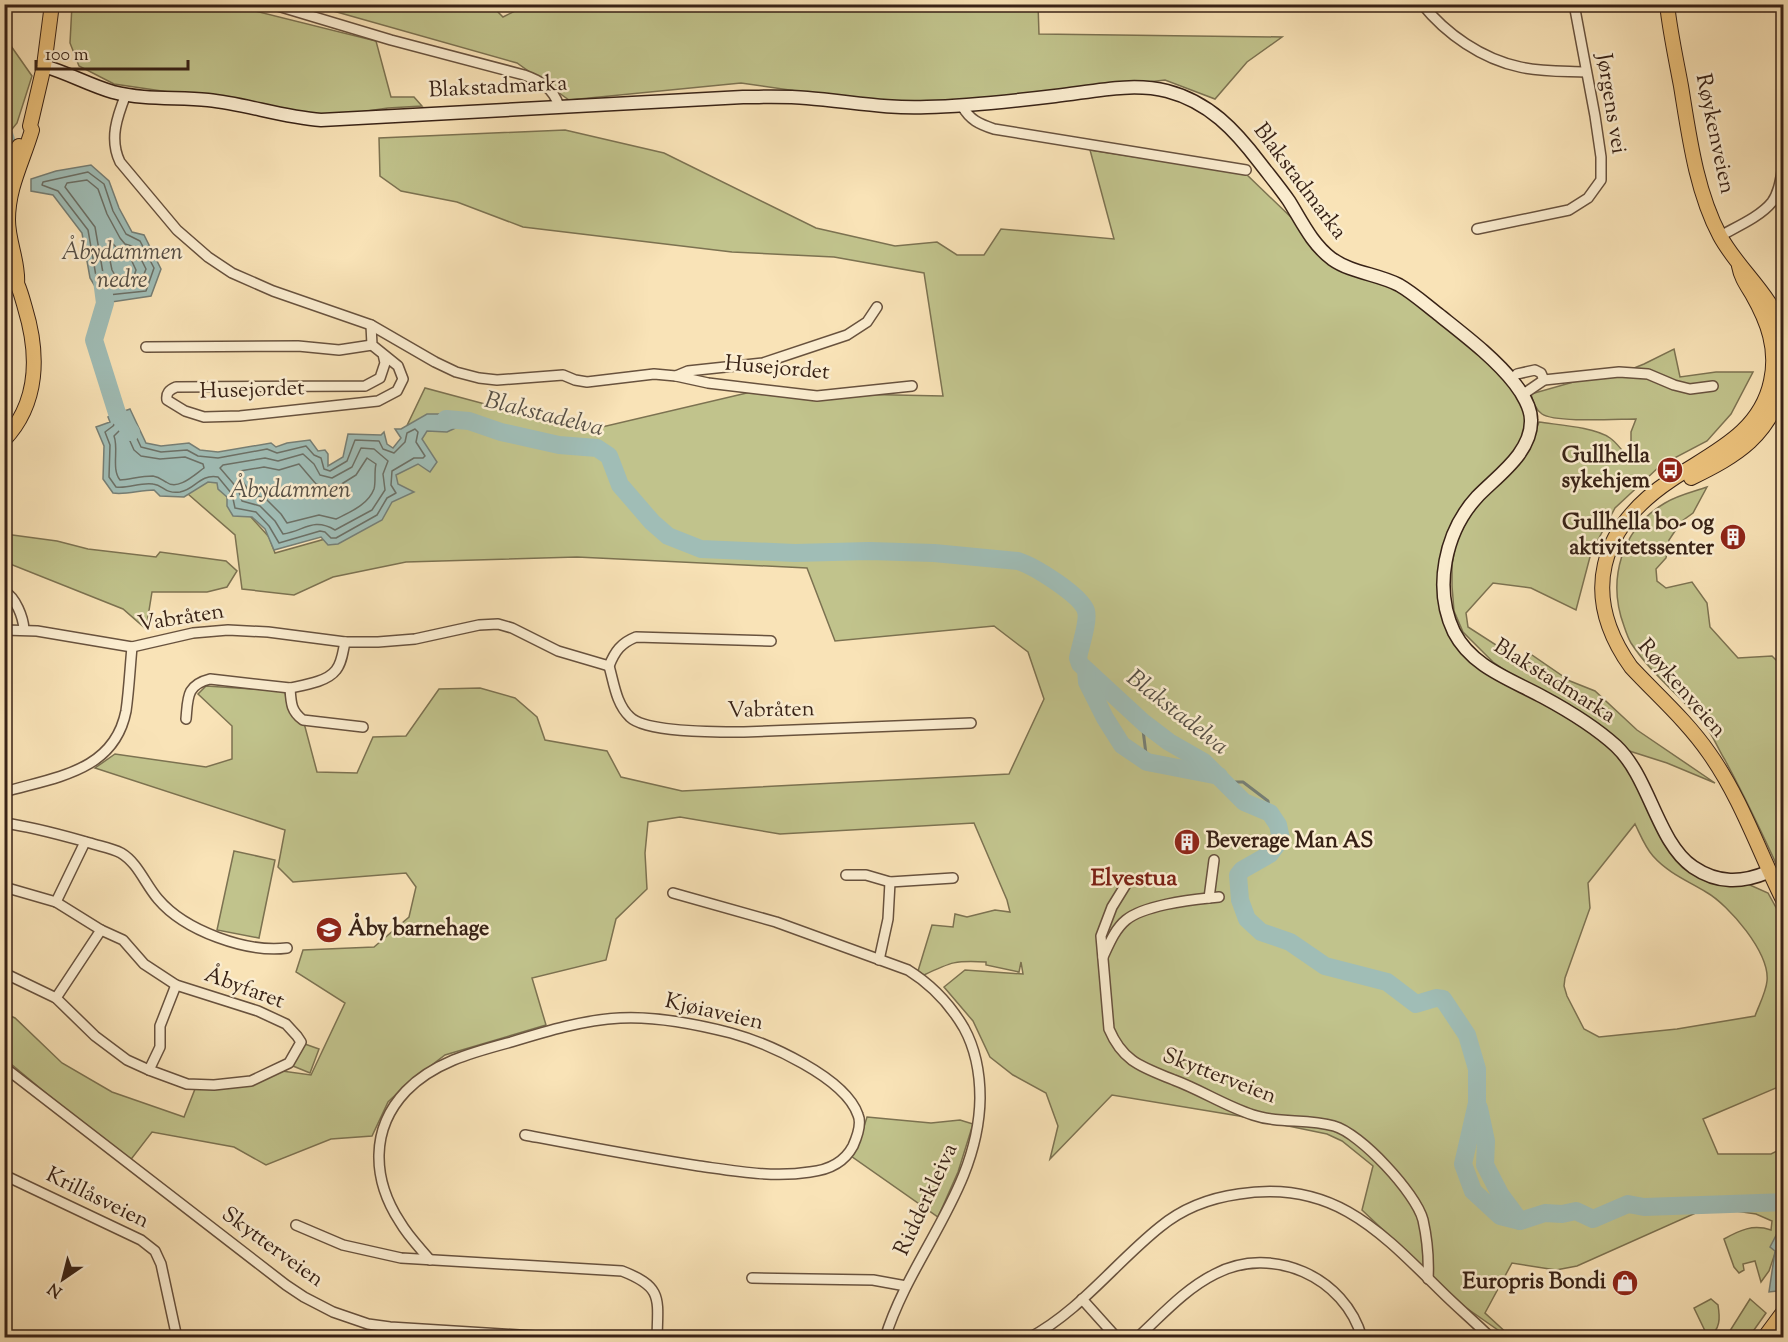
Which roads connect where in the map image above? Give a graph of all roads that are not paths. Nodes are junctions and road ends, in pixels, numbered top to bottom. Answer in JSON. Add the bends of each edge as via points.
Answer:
{"nodes":[{"id":1,"x":52,"y":4,"type":"edge"},
{"id":2,"x":272,"y":4,"type":"edge"},
{"id":3,"x":1422,"y":4,"type":"edge"},
{"id":4,"x":1574,"y":4,"type":"edge"},
{"id":5,"x":1667,"y":4,"type":"edge"},
{"id":6,"x":44,"y":66,"type":"junction"},
{"id":7,"x":1586,"y":72,"type":"junction"},
{"id":8,"x":126,"y":94,"type":"junction"},
{"id":9,"x":962,"y":105,"type":"junction"},
{"id":10,"x":559,"y":106,"type":"junction"},
{"id":11,"x":30,"y":126,"type":"junction"},
{"id":12,"x":1784,"y":161,"type":"edge"},
{"id":13,"x":1246,"y":170,"type":"dead end"},
{"id":14,"x":4,"y":172,"type":"edge"},
{"id":15,"x":6,"y":198,"type":"edge"},
{"id":16,"x":1477,"y":229,"type":"dead end"},
{"id":17,"x":1720,"y":236,"type":"junction"},
{"id":18,"x":4,"y":262,"type":"edge"},
{"id":19,"x":1739,"y":266,"type":"junction"},
{"id":20,"x":17,"y":284,"type":"junction"},
{"id":21,"x":877,"y":307,"type":"dead end"},
{"id":22,"x":371,"y":325,"type":"junction"},
{"id":23,"x":1784,"y":335,"type":"edge"},
{"id":24,"x":372,"y":345,"type":"junction"},
{"id":25,"x":146,"y":347,"type":"dead end"},
{"id":26,"x":383,"y":354,"type":"junction"},
{"id":27,"x":1517,"y":374,"type":"dead end"},
{"id":28,"x":675,"y":376,"type":"junction"},
{"id":29,"x":1780,"y":378,"type":"edge"},
{"id":30,"x":1544,"y":380,"type":"junction"},
{"id":31,"x":912,"y":386,"type":"dead end"},
{"id":32,"x":1713,"y":386,"type":"dead end"},
{"id":33,"x":1522,"y":395,"type":"junction"},
{"id":34,"x":4,"y":440,"type":"edge"},
{"id":35,"x":4,"y":591,"type":"edge"},
{"id":36,"x":24,"y":629,"type":"junction"},
{"id":37,"x":4,"y":630,"type":"edge"},
{"id":38,"x":771,"y":641,"type":"dead end"},
{"id":39,"x":345,"y":642,"type":"junction"},
{"id":40,"x":132,"y":647,"type":"junction"},
{"id":41,"x":609,"y":666,"type":"junction"},
{"id":42,"x":290,"y":688,"type":"junction"},
{"id":43,"x":186,"y":719,"type":"dead end"},
{"id":44,"x":971,"y":723,"type":"dead end"},
{"id":45,"x":363,"y":727,"type":"dead end"},
{"id":46,"x":4,"y":792,"type":"edge"},
{"id":47,"x":4,"y":823,"type":"edge"},
{"id":48,"x":85,"y":842,"type":"junction"},
{"id":49,"x":1214,"y":860,"type":"dead end"},
{"id":50,"x":1768,"y":872,"type":"junction"},
{"id":51,"x":846,"y":875,"type":"dead end"},
{"id":52,"x":953,"y":878,"type":"dead end"},
{"id":53,"x":1128,"y":881,"type":"dead end"},
{"id":54,"x":890,"y":882,"type":"junction"},
{"id":55,"x":4,"y":887,"type":"edge"},
{"id":56,"x":673,"y":893,"type":"dead end"},
{"id":57,"x":1219,"y":897,"type":"dead end"},
{"id":58,"x":1209,"y":898,"type":"junction"},
{"id":59,"x":56,"y":902,"type":"junction"},
{"id":60,"x":1784,"y":902,"type":"edge"},
{"id":61,"x":101,"y":930,"type":"junction"},
{"id":62,"x":287,"y":948,"type":"dead end"},
{"id":63,"x":1102,"y":959,"type":"junction"},
{"id":64,"x":879,"y":960,"type":"junction"},
{"id":65,"x":4,"y":973,"type":"edge"},
{"id":66,"x":176,"y":985,"type":"junction"},
{"id":67,"x":56,"y":998,"type":"junction"},
{"id":68,"x":4,"y":1067,"type":"edge"},
{"id":69,"x":149,"y":1070,"type":"junction"},
{"id":70,"x":525,"y":1135,"type":"dead end"},
{"id":71,"x":4,"y":1175,"type":"edge"},
{"id":72,"x":296,"y":1225,"type":"dead end"},
{"id":73,"x":430,"y":1260,"type":"junction"},
{"id":74,"x":752,"y":1278,"type":"dead end"},
{"id":75,"x":1428,"y":1279,"type":"junction"},
{"id":76,"x":906,"y":1286,"type":"junction"},
{"id":77,"x":1082,"y":1299,"type":"junction"},
{"id":78,"x":1784,"y":1311,"type":"edge"},
{"id":79,"x":177,"y":1338,"type":"edge"},
{"id":80,"x":566,"y":1338,"type":"edge"},
{"id":81,"x":657,"y":1338,"type":"edge"},
{"id":82,"x":885,"y":1338,"type":"edge"},
{"id":83,"x":1029,"y":1338,"type":"edge"},
{"id":84,"x":1117,"y":1338,"type":"edge"},
{"id":85,"x":1137,"y":1338,"type":"edge"},
{"id":86,"x":1362,"y":1338,"type":"edge"},
{"id":87,"x":1491,"y":1338,"type":"edge"},
{"id":88,"x":1764,"y":1338,"type":"edge"}],
"edges":[{"from":1,"to":6,"type":"main road"},
{"from":2,"to":10,"type":"street","via":[[524,75],[540,81],[556,97]]},
{"from":3,"to":7,"type":"street","via":[[1436,21],[1491,57],[1519,67]]},
{"from":4,"to":7,"type":"street","name":"Jørgens vei"},
{"from":5,"to":17,"type":"main road","name":"Røykenveien","via":[[1693,153]]},
{"from":6,"to":8,"type":"main road","name":"Blakstadmarka"},
{"from":6,"to":11,"type":"main road"},
{"from":7,"to":16,"type":"street","name":"Jørgens vei","via":[[1601,157],[1601,180],[1596,190],[1569,210]]},
{"from":8,"to":10,"type":"main road","name":"Blakstadmarka","via":[[209,100],[321,120]]},
{"from":8,"to":22,"type":"street","name":"Husejordet","via":[[113,140],[115,152],[177,230],[232,273]]},
{"from":9,"to":10,"type":"main road","name":"Blakstadmarka","via":[[900,107],[778,96]]},
{"from":9,"to":13,"type":"street","name":"Blakstadmarka","via":[[975,123],[994,129]]},
{"from":9,"to":33,"type":"main road","name":"Blakstadmarka","via":[[1127,88],[1163,90],[1194,100],[1229,125],[1321,249],[1345,267],[1410,292],[1465,335],[1504,371]]},
{"from":11,"to":14,"type":"main road"},
{"from":11,"to":15,"type":"main road","via":[[32,130]]},
{"from":12,"to":17,"type":"street","via":[[1773,201]]},
{"from":15,"to":20,"type":"main road"},
{"from":17,"to":19,"type":"main road","name":"Røykenveien"},
{"from":18,"to":20,"type":"main road"},
{"from":19,"to":23,"type":"main road","name":"Røykenveien","via":[[1766,297]]},
{"from":19,"to":29,"type":"main road","name":"Røykenveien","via":[[1770,331]]},
{"from":20,"to":34,"type":"main road","via":[[34,345],[33,382],[22,414]]},
{"from":21,"to":28,"type":"street","name":"Husejordet","via":[[867,322],[847,335],[783,357]]},
{"from":22,"to":24,"type":"street"},
{"from":22,"to":28,"type":"street","name":"Husejordet","via":[[435,362],[479,378],[563,375],[587,382]]},
{"from":24,"to":25,"type":"street","name":"Husejordet","via":[[339,350],[298,345]]},
{"from":24,"to":26,"type":"street","name":"Husejordet"},
{"from":26,"to":26,"type":"street","name":"Husejordet","via":[[398,366],[403,379],[397,391],[378,400],[307,410],[204,417],[167,400],[170,390],[176,387],[365,386],[380,378],[385,363]]},
{"from":27,"to":30,"type":"street","via":[[1535,370]]},
{"from":28,"to":31,"type":"street","name":"Husejordet","via":[[817,396]]},
{"from":29,"to":50,"type":"main road","name":"Røykenveien","via":[[1777,403],[1766,423],[1743,449],[1644,502],[1622,526],[1608,555],[1601,587],[1607,620],[1618,647],[1631,667],[1711,755]]},
{"from":30,"to":32,"type":"street","via":[[1619,372],[1648,374],[1690,389]]},
{"from":30,"to":33,"type":"street"},
{"from":33,"to":50,"type":"main road","name":"Blakstadmarka","via":[[1531,420],[1523,446],[1467,510],[1447,555],[1445,601],[1456,635],[1491,671],[1583,720],[1619,749],[1633,767],[1677,851],[1693,867],[1728,881]]},
{"from":35,"to":36,"type":"street","via":[[14,602]]},
{"from":36,"to":37,"type":"street","name":"Vabråten"},
{"from":36,"to":40,"type":"street","name":"Vabråten"},
{"from":38,"to":41,"type":"street","via":[[636,637],[617,649]]},
{"from":39,"to":40,"type":"street","name":"Vabråten","via":[[228,630],[193,633]]},
{"from":39,"to":41,"type":"street","name":"Vabråten","via":[[415,639],[498,624],[558,651]]},
{"from":39,"to":42,"type":"street","via":[[336,671]]},
{"from":40,"to":46,"type":"street","via":[[126,711],[120,731],[101,758],[83,768]]},
{"from":41,"to":44,"type":"street","name":"Vabråten","via":[[619,703],[630,718],[651,726],[744,732]]},
{"from":42,"to":43,"type":"street","via":[[198,682],[188,698]]},
{"from":42,"to":45,"type":"street","via":[[291,706],[303,720]]},
{"from":47,"to":48,"type":"street","name":"Åbyfaret"},
{"from":48,"to":59,"type":"street"},
{"from":48,"to":62,"type":"street","name":"Åbyfaret","via":[[119,852],[130,860],[159,900],[197,927],[258,949]]},
{"from":49,"to":58,"type":"street"},
{"from":50,"to":60,"type":"main road","name":"Røykenveien"},
{"from":51,"to":54,"type":"street","via":[[866,875]]},
{"from":52,"to":54,"type":"street"},
{"from":53,"to":63,"type":"street","name":"Skytterveien","via":[[1101,936]]},
{"from":54,"to":64,"type":"street","via":[[888,919]]},
{"from":55,"to":59,"type":"street","name":"Åbyfaret"},
{"from":56,"to":64,"type":"street","name":"Ridderkleiva","via":[[776,922]]},
{"from":57,"to":58,"type":"street"},
{"from":58,"to":63,"type":"street","via":[[1173,903],[1126,919]]},
{"from":59,"to":61,"type":"street","name":"Åbyfaret"},
{"from":61,"to":66,"type":"street","name":"Åbyfaret","via":[[123,940],[144,964]]},
{"from":61,"to":67,"type":"street"},
{"from":63,"to":75,"type":"street","name":"Skytterveien","via":[[1109,1029],[1125,1055],[1145,1068],[1254,1116],[1333,1125],[1347,1131],[1395,1177],[1414,1203],[1422,1219]]},
{"from":64,"to":76,"type":"street","name":"Ridderkleiva","via":[[916,975],[942,997],[969,1037],[980,1079],[977,1134],[969,1165]]},
{"from":65,"to":67,"type":"street","name":"Åbyfaret"},
{"from":66,"to":69,"type":"street","name":"Åbyfaret","via":[[160,1026],[160,1047]]},
{"from":66,"to":69,"type":"street","name":"Åbyfaret","via":[[258,1011],[286,1024],[301,1042],[289,1063],[251,1081],[196,1085]]},
{"from":67,"to":69,"type":"street","name":"Åbyfaret","via":[[95,1036],[127,1060]]},
{"from":68,"to":80,"type":"street","name":"Skytterveien","via":[[251,1259],[324,1308],[390,1327]]},
{"from":70,"to":73,"type":"street","name":"Kjøiaveien","via":[[741,1172],[808,1173],[828,1169],[852,1149],[859,1116],[838,1089],[797,1059],[731,1033],[677,1023],[620,1018],[577,1024],[472,1053],[441,1065],[413,1084],[396,1101],[381,1134],[381,1181],[387,1199],[400,1224]]},
{"from":71,"to":79,"type":"street","name":"Krillåsveien","via":[[141,1240],[155,1251]]},
{"from":72,"to":73,"type":"street","via":[[365,1251]]},
{"from":73,"to":81,"type":"street","via":[[622,1271],[642,1279],[655,1292]]},
{"from":74,"to":76,"type":"street","name":"Ridderkleiva","via":[[873,1280]]},
{"from":75,"to":77,"type":"street","via":[[1392,1242],[1347,1210],[1292,1192],[1258,1191],[1228,1195],[1185,1210],[1138,1245]]},
{"from":75,"to":87,"type":"street"},
{"from":76,"to":82,"type":"street","name":"Ridderkleiva"},
{"from":77,"to":83,"type":"street"},
{"from":77,"to":84,"type":"street"},
{"from":78,"to":88,"type":"main road"},
{"from":85,"to":86,"type":"street","via":[[1190,1290],[1217,1273],[1265,1262],[1302,1271],[1333,1289],[1358,1321]]}]}
